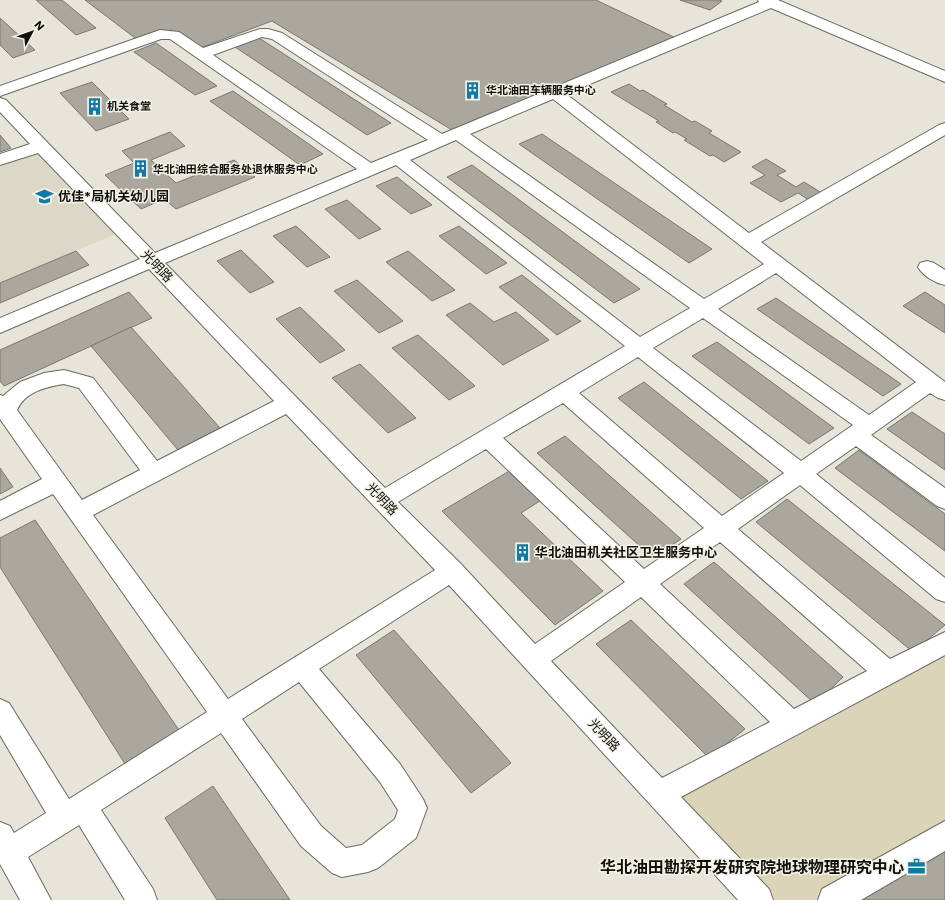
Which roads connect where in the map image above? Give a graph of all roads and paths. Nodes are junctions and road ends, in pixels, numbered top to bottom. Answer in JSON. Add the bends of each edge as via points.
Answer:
{"nodes":[{"id":1,"x":769,"y":1,"type":"edge"},
{"id":2,"x":201,"y":54,"type":"junction"},
{"id":3,"x":945,"y":77,"type":"edge"},
{"id":4,"x":0,"y":91,"type":"edge"},
{"id":5,"x":553,"y":92,"type":"junction"},
{"id":6,"x":0,"y":102,"type":"edge"},
{"id":7,"x":945,"y":128,"type":"edge"},
{"id":8,"x":449,"y":136,"type":"junction"},
{"id":9,"x":42,"y":146,"type":"junction"},
{"id":10,"x":397,"y":158,"type":"junction"},
{"id":11,"x":0,"y":160,"type":"edge"},
{"id":12,"x":369,"y":170,"type":"junction"},
{"id":13,"x":748,"y":242,"type":"junction"},
{"id":14,"x":152,"y":261,"type":"junction"},
{"id":15,"x":778,"y":264,"type":"junction"},
{"id":16,"x":927,"y":267,"type":"dead end"},
{"id":17,"x":945,"y":279,"type":"edge"},
{"id":18,"x":704,"y":308,"type":"junction"},
{"id":19,"x":0,"y":326,"type":"edge"},
{"id":20,"x":638,"y":347,"type":"junction"},
{"id":21,"x":938,"y":387,"type":"edge"},
{"id":22,"x":564,"y":392,"type":"junction"},
{"id":23,"x":289,"y":402,"type":"junction"},
{"id":24,"x":3,"y":407,"type":"edge"},
{"id":25,"x":862,"y":429,"type":"junction"},
{"id":26,"x":488,"y":437,"type":"junction"},
{"id":27,"x":154,"y":473,"type":"junction"},
{"id":28,"x":800,"y":473,"type":"junction"},
{"id":29,"x":57,"y":482,"type":"junction"},
{"id":30,"x":383,"y":500,"type":"junction"},
{"id":31,"x":945,"y":500,"type":"edge"},
{"id":32,"x":0,"y":511,"type":"edge"},
{"id":33,"x":79,"y":512,"type":"junction"},
{"id":34,"x":722,"y":527,"type":"junction"},
{"id":35,"x":452,"y":571,"type":"junction"},
{"id":36,"x":642,"y":584,"type":"junction"},
{"id":37,"x":945,"y":592,"type":"edge"},
{"id":38,"x":945,"y":643,"type":"edge"},
{"id":39,"x":534,"y":659,"type":"junction"},
{"id":40,"x":301,"y":666,"type":"junction"},
{"id":41,"x":888,"y":673,"type":"junction"},
{"id":42,"x":0,"y":712,"type":"edge"},
{"id":43,"x":224,"y":715,"type":"junction"},
{"id":44,"x":791,"y":724,"type":"junction"},
{"id":45,"x":659,"y":794,"type":"junction"},
{"id":46,"x":74,"y":812,"type":"junction"},
{"id":47,"x":945,"y":835,"type":"edge"},
{"id":48,"x":5,"y":844,"type":"edge"},
{"id":49,"x":36,"y":900,"type":"edge"},
{"id":50,"x":142,"y":900,"type":"edge"},
{"id":51,"x":758,"y":900,"type":"edge"},
{"id":52,"x":833,"y":900,"type":"edge"}],
"edges":[{"from":1,"to":3,"type":"lane"},
{"from":1,"to":5,"type":"lane"},
{"from":2,"to":4,"type":"lane","via":[[174,35],[160,34]]},
{"from":2,"to":8,"type":"lane","via":[[251,36],[268,33]]},
{"from":2,"to":12,"type":"lane"},
{"from":5,"to":8,"type":"lane"},
{"from":5,"to":13,"type":"lane"},
{"from":6,"to":9,"type":"lane","name":"光明路"},
{"from":7,"to":13,"type":"lane"},
{"from":8,"to":10,"type":"lane"},
{"from":8,"to":18,"type":"lane"},
{"from":9,"to":11,"type":"lane"},
{"from":9,"to":14,"type":"lane","name":"光明路"},
{"from":10,"to":12,"type":"lane"},
{"from":10,"to":20,"type":"lane"},
{"from":12,"to":14,"type":"lane"},
{"from":13,"to":15,"type":"lane"},
{"from":14,"to":19,"type":"lane"},
{"from":14,"to":23,"type":"lane","name":"光明路"},
{"from":15,"to":18,"type":"lane"},
{"from":15,"to":21,"type":"lane"},
{"from":16,"to":17,"type":"lane"},
{"from":18,"to":20,"type":"lane"},
{"from":18,"to":25,"type":"lane"},
{"from":20,"to":22,"type":"lane"},
{"from":20,"to":28,"type":"lane"},
{"from":21,"to":25,"type":"lane"},
{"from":22,"to":26,"type":"lane"},
{"from":22,"to":34,"type":"lane"},
{"from":23,"to":27,"type":"lane"},
{"from":23,"to":30,"type":"lane","name":"光明路"},
{"from":24,"to":27,"type":"lane","via":[[27,387],[44,380],[64,377],[86,383]]},
{"from":24,"to":29,"type":"lane"},
{"from":25,"to":28,"type":"lane"},
{"from":25,"to":31,"type":"lane"},
{"from":26,"to":30,"type":"lane"},
{"from":26,"to":36,"type":"lane"},
{"from":27,"to":33,"type":"lane"},
{"from":28,"to":34,"type":"lane"},
{"from":28,"to":37,"type":"lane"},
{"from":29,"to":32,"type":"lane"},
{"from":29,"to":33,"type":"lane"},
{"from":30,"to":35,"type":"lane","name":"光明路"},
{"from":33,"to":43,"type":"lane"},
{"from":34,"to":36,"type":"lane"},
{"from":34,"to":41,"type":"lane"},
{"from":35,"to":39,"type":"lane","name":"光明路"},
{"from":35,"to":40,"type":"lane"},
{"from":36,"to":39,"type":"lane"},
{"from":36,"to":44,"type":"lane"},
{"from":38,"to":41,"type":"lane"},
{"from":39,"to":45,"type":"lane","name":"光明路"},
{"from":40,"to":43,"type":"lane"},
{"from":40,"to":43,"type":"lane","via":[[390,773],[413,808],[406,828],[368,858],[342,863],[311,836]]},
{"from":41,"to":44,"type":"lane"},
{"from":42,"to":46,"type":"lane"},
{"from":43,"to":46,"type":"lane"},
{"from":44,"to":45,"type":"lane"},
{"from":45,"to":51,"type":"lane","name":"光明路"},
{"from":46,"to":48,"type":"lane"},
{"from":46,"to":50,"type":"lane"},
{"from":47,"to":52,"type":"lane"},
{"from":48,"to":49,"type":"lane"}]}
